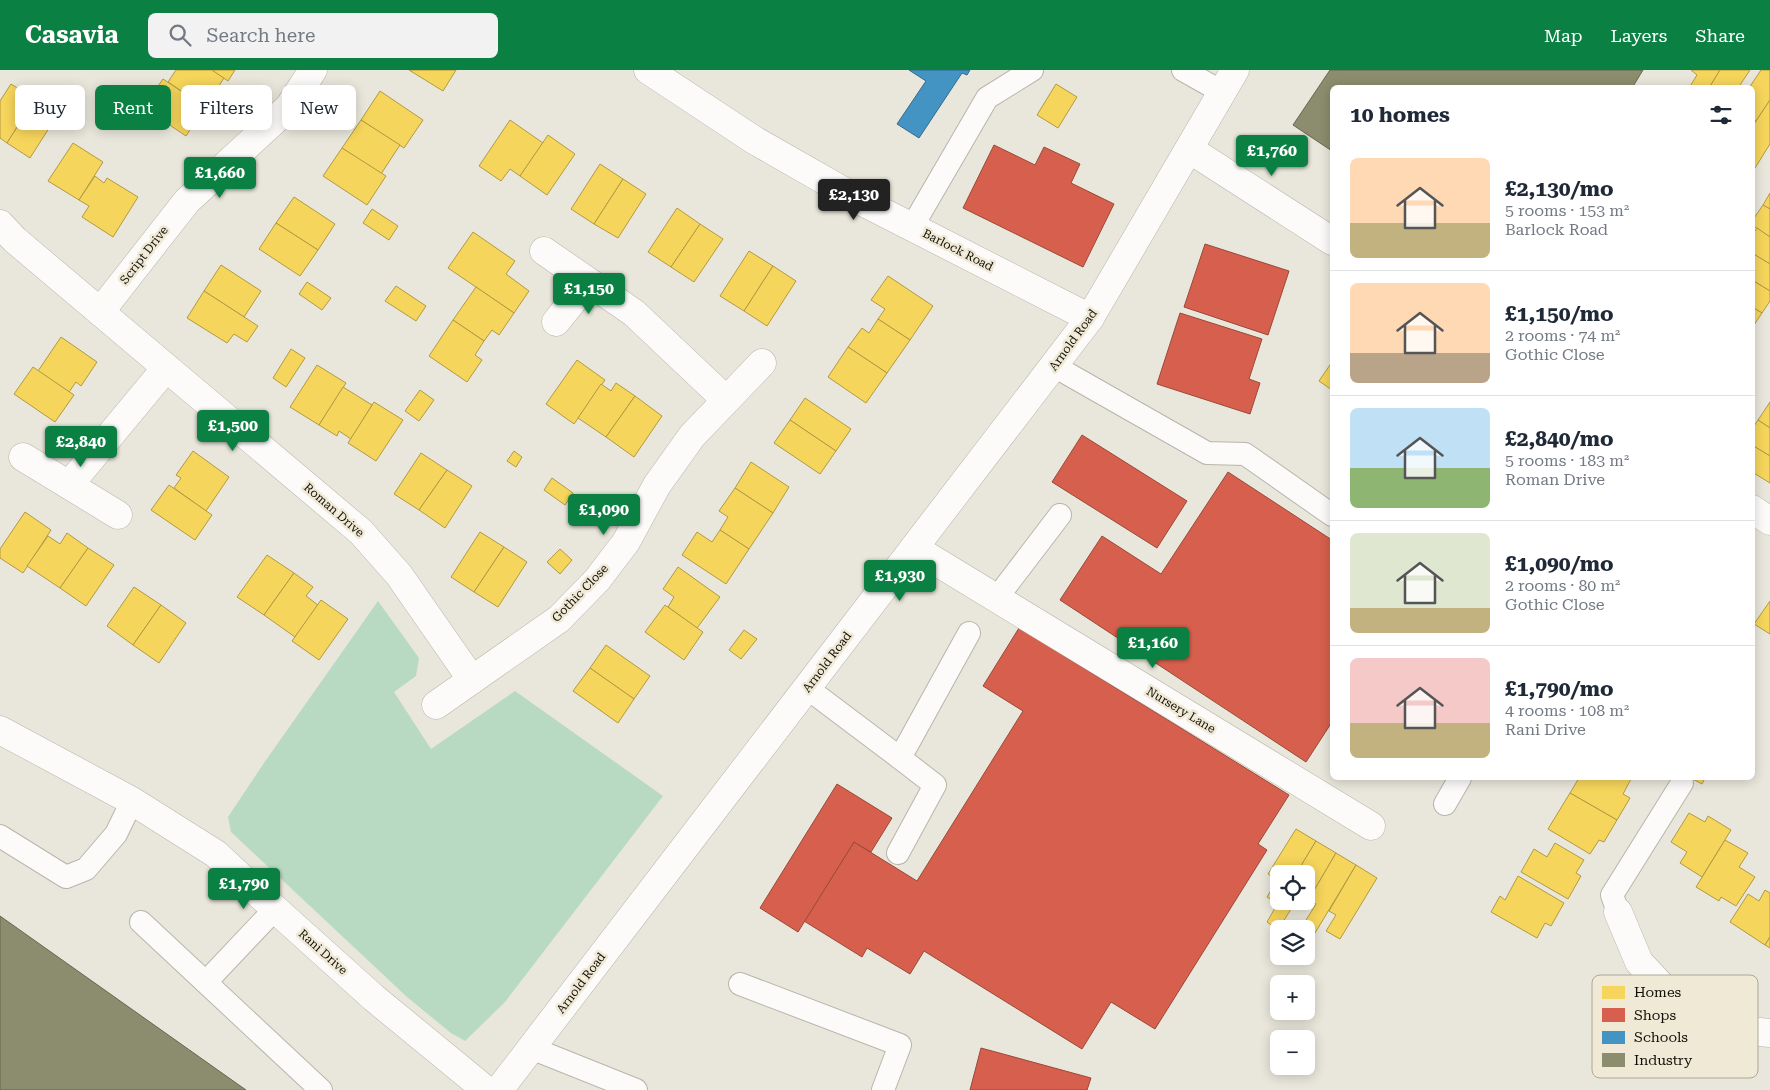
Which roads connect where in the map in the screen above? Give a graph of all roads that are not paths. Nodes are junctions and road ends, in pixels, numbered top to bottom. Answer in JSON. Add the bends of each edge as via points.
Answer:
{"nodes":[{"id":1,"x":313,"y":70,"type":"edge"},
{"id":2,"x":648,"y":70,"type":"edge"},
{"id":3,"x":1032,"y":70,"type":"edge"},
{"id":4,"x":1183,"y":70,"type":"edge"},
{"id":5,"x":1228,"y":81,"type":"edge"},
{"id":6,"x":1189,"y":148,"type":"junction"},
{"id":7,"x":0,"y":224,"type":"edge"},
{"id":8,"x":912,"y":227,"type":"junction"},
{"id":9,"x":1330,"y":239,"type":"edge"},
{"id":10,"x":544,"y":251,"type":"dead end"},
{"id":11,"x":588,"y":282,"type":"junction"},
{"id":12,"x":100,"y":312,"type":"junction"},
{"id":13,"x":1090,"y":318,"type":"junction"},
{"id":14,"x":556,"y":322,"type":"dead end"},
{"id":15,"x":762,"y":363,"type":"dead end"},
{"id":16,"x":1054,"y":366,"type":"junction"},
{"id":17,"x":166,"y":368,"type":"junction"},
{"id":18,"x":726,"y":400,"type":"junction"},
{"id":19,"x":23,"y":457,"type":"dead end"},
{"id":20,"x":68,"y":485,"type":"junction"},
{"id":21,"x":1755,"y":511,"type":"edge"},
{"id":22,"x":1330,"y":514,"type":"edge"},
{"id":23,"x":118,"y":515,"type":"dead end"},
{"id":24,"x":1060,"y":515,"type":"dead end"},
{"id":25,"x":1770,"y":520,"type":"edge"},
{"id":26,"x":914,"y":548,"type":"junction"},
{"id":27,"x":996,"y":599,"type":"junction"},
{"id":28,"x":969,"y":633,"type":"dead end"},
{"id":29,"x":472,"y":680,"type":"junction"},
{"id":30,"x":807,"y":688,"type":"junction"},
{"id":31,"x":436,"y":705,"type":"dead end"},
{"id":32,"x":0,"y":730,"type":"edge"},
{"id":33,"x":900,"y":758,"type":"junction"},
{"id":34,"x":1459,"y":780,"type":"edge"},
{"id":35,"x":1682,"y":783,"type":"dead end"},
{"id":36,"x":132,"y":801,"type":"junction"},
{"id":37,"x":1445,"y":804,"type":"dead end"},
{"id":38,"x":1370,"y":826,"type":"dead end"},
{"id":39,"x":0,"y":836,"type":"edge"},
{"id":40,"x":898,"y":853,"type":"dead end"},
{"id":41,"x":275,"y":909,"type":"junction"},
{"id":42,"x":1618,"y":912,"type":"joint"},
{"id":43,"x":141,"y":922,"type":"dead end"},
{"id":44,"x":1651,"y":975,"type":"edge"},
{"id":45,"x":206,"y":982,"type":"junction"},
{"id":46,"x":740,"y":984,"type":"dead end"},
{"id":47,"x":531,"y":1048,"type":"junction"},
{"id":48,"x":320,"y":1090,"type":"edge"},
{"id":49,"x":486,"y":1090,"type":"edge"},
{"id":50,"x":499,"y":1090,"type":"edge"},
{"id":51,"x":636,"y":1090,"type":"edge"},
{"id":52,"x":883,"y":1090,"type":"edge"}],
"edges":[{"from":1,"to":12,"type":"street","name":"Script Drive","via":[[290,107],[186,201]]},
{"from":2,"to":8,"type":"street","name":"Barlock Road","via":[[754,140]]},
{"from":3,"to":8,"type":"lane","via":[[988,98]]},
{"from":4,"to":5,"type":"lane"},
{"from":5,"to":6,"type":"street","name":"Arnold Road"},
{"from":6,"to":9,"type":"street"},
{"from":6,"to":13,"type":"street","name":"Arnold Road"},
{"from":7,"to":12,"type":"street","name":"Roman Drive","via":[[14,240]]},
{"from":8,"to":13,"type":"street","name":"Barlock Road"},
{"from":10,"to":11,"type":"street"},
{"from":11,"to":14,"type":"street"},
{"from":11,"to":18,"type":"street","via":[[634,313]]},
{"from":12,"to":17,"type":"street","name":"Roman Drive"},
{"from":13,"to":16,"type":"street","name":"Arnold Road"},
{"from":15,"to":18,"type":"street","name":"Gothic Close"},
{"from":16,"to":22,"type":"lane","via":[[1207,453],[1244,454]]},
{"from":16,"to":26,"type":"street","name":"Arnold Road"},
{"from":17,"to":20,"type":"street"},
{"from":17,"to":29,"type":"street","name":"Roman Drive","via":[[361,532],[399,575]]},
{"from":18,"to":29,"type":"street","name":"Gothic Close","via":[[692,436],[657,485],[626,542],[597,580],[559,619]]},
{"from":19,"to":20,"type":"street"},
{"from":20,"to":23,"type":"street"},
{"from":21,"to":25,"type":"street"},
{"from":24,"to":27,"type":"lane"},
{"from":26,"to":27,"type":"street","name":"Nursery Lane"},
{"from":26,"to":30,"type":"street","name":"Arnold Road"},
{"from":27,"to":38,"type":"street","name":"Nursery Lane"},
{"from":28,"to":33,"type":"lane"},
{"from":29,"to":31,"type":"street","name":"Gothic Close"},
{"from":30,"to":33,"type":"lane"},
{"from":30,"to":47,"type":"street","name":"Arnold Road"},
{"from":32,"to":36,"type":"street","name":"Rani Drive"},
{"from":33,"to":40,"type":"lane","via":[[935,786]]},
{"from":34,"to":37,"type":"lane"},
{"from":35,"to":42,"type":"lane","via":[[1612,895]]},
{"from":36,"to":39,"type":"lane","via":[[116,834],[86,869],[66,877]]},
{"from":36,"to":41,"type":"street","name":"Rani Drive","via":[[216,854]]},
{"from":41,"to":45,"type":"lane"},
{"from":41,"to":49,"type":"street","name":"Rani Drive","via":[[374,998]]},
{"from":42,"to":44,"type":"street","via":[[1639,962]]},
{"from":43,"to":45,"type":"lane"},
{"from":45,"to":48,"type":"lane"},
{"from":46,"to":52,"type":"lane","via":[[900,1045]]},
{"from":47,"to":50,"type":"street","name":"Arnold Road"},
{"from":47,"to":51,"type":"lane"}]}
